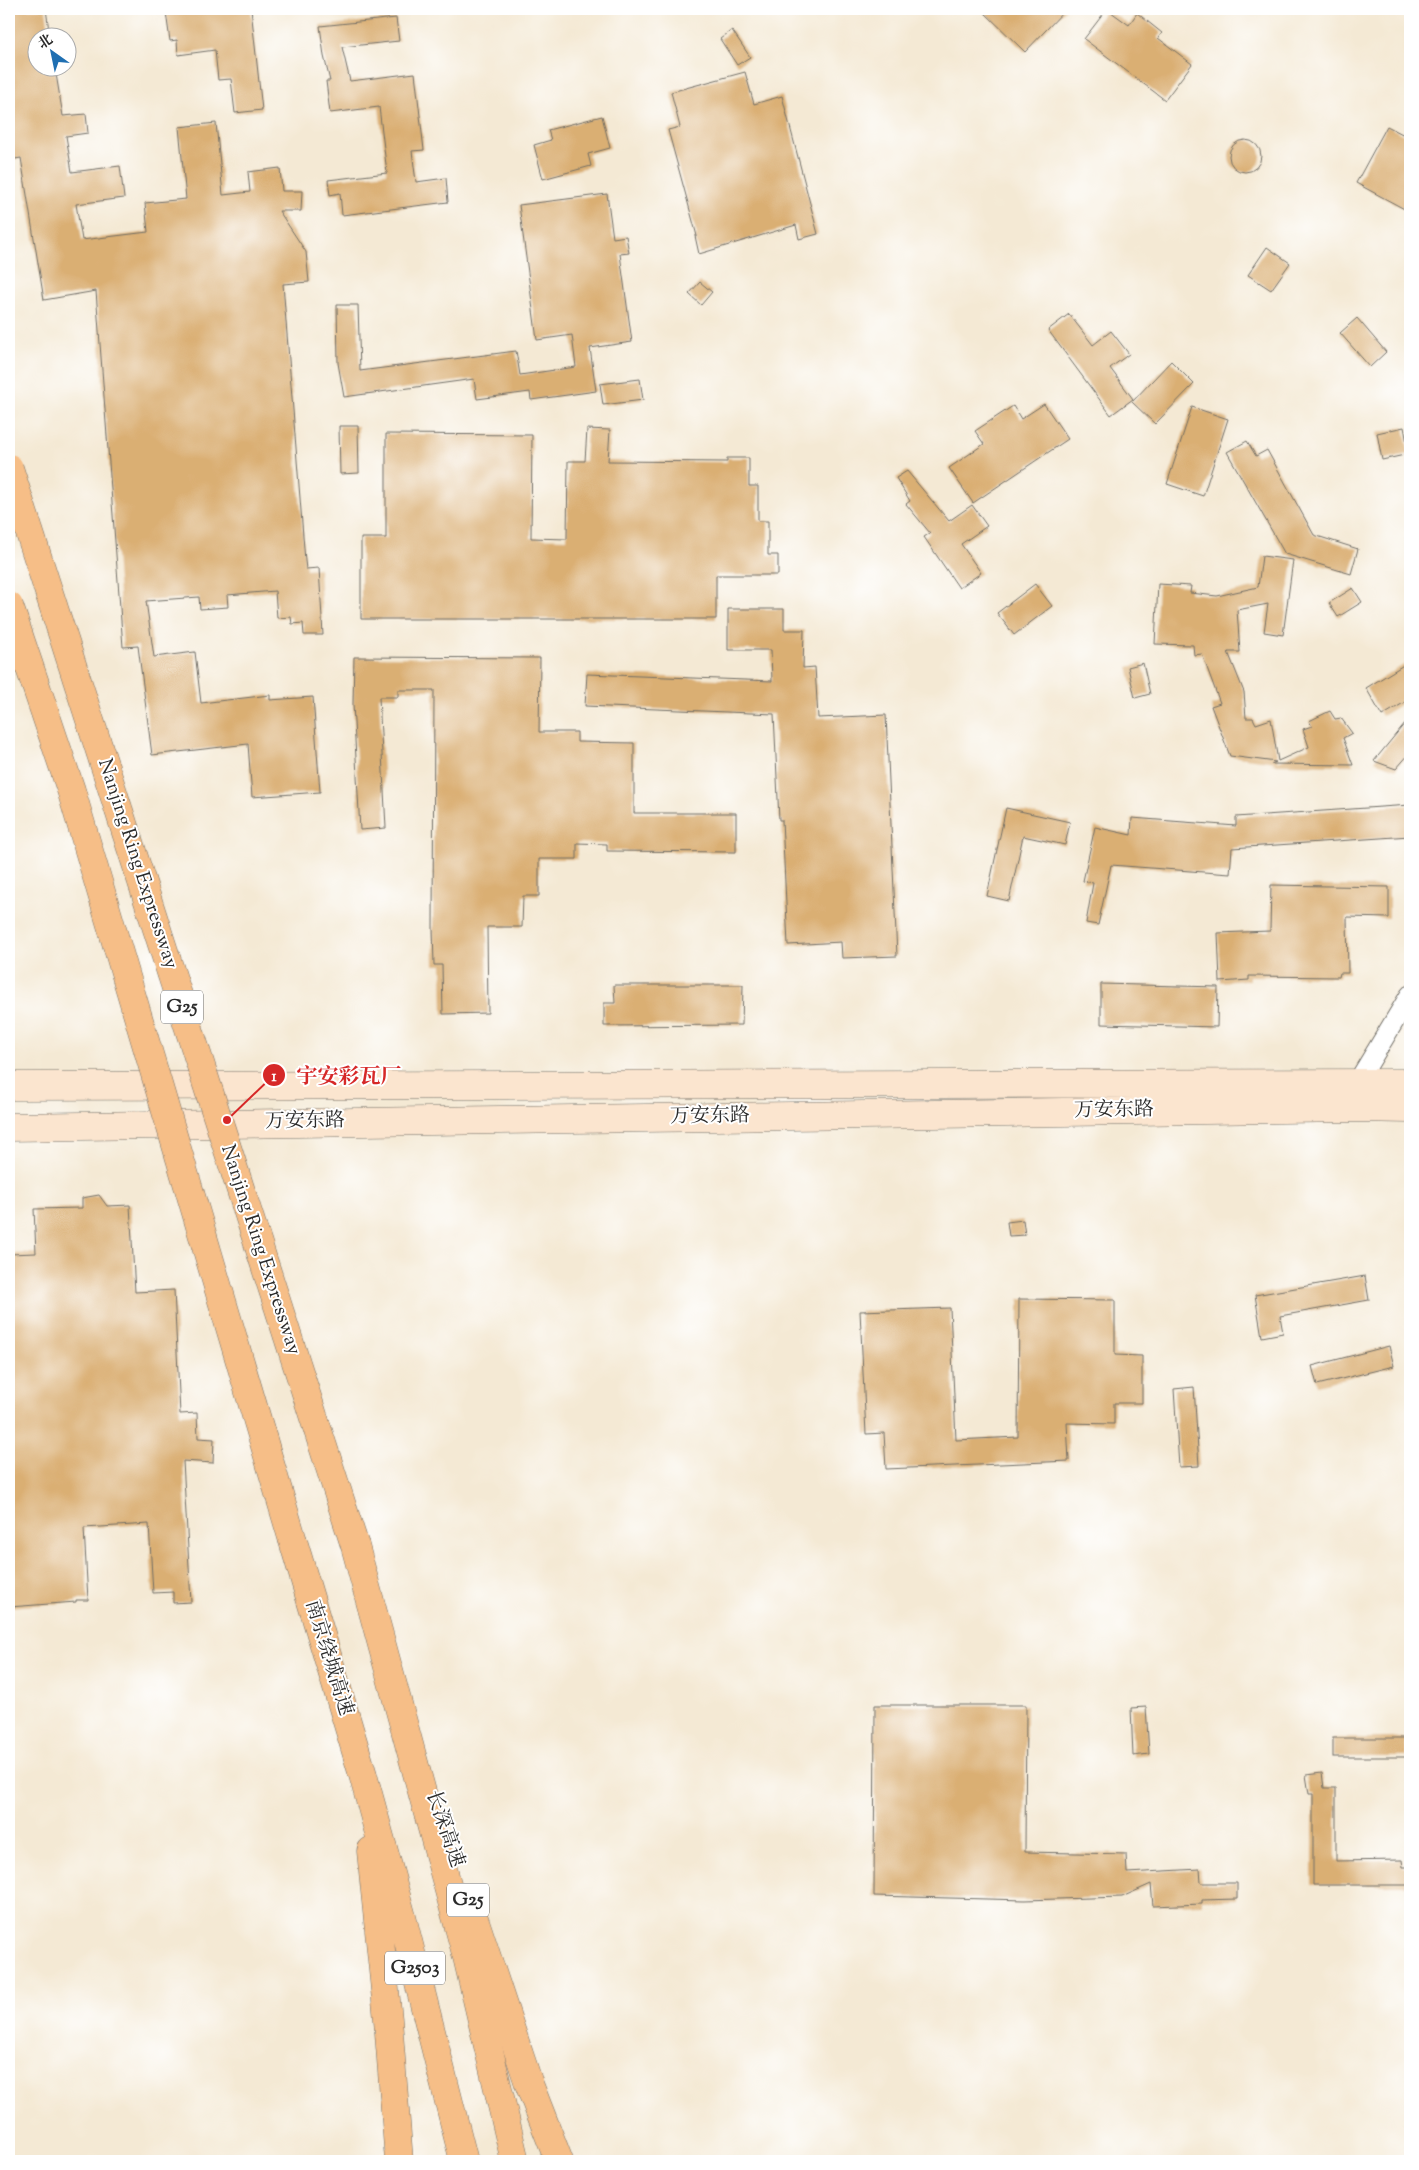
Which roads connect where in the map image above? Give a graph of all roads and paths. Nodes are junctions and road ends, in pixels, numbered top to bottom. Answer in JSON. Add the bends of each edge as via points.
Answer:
{"nodes":[{"id":1,"x":9,"y":468,"type":"edge"},
{"id":2,"x":9,"y":606,"type":"edge"},
{"id":3,"x":1410,"y":995,"type":"edge"},
{"id":4,"x":1410,"y":1083,"type":"edge"},
{"id":5,"x":9,"y":1086,"type":"edge"},
{"id":6,"x":1355,"y":1096,"type":"junction"},
{"id":7,"x":1410,"y":1109,"type":"edge"},
{"id":8,"x":9,"y":1126,"type":"edge"},
{"id":9,"x":293,"y":1542,"type":"joint"},
{"id":10,"x":380,"y":1637,"type":"junction"},
{"id":11,"x":363,"y":1775,"type":"junction"},
{"id":12,"x":399,"y":2161,"type":"edge"},
{"id":13,"x":464,"y":2161,"type":"edge"},
{"id":14,"x":515,"y":2161,"type":"edge"},
{"id":15,"x":559,"y":2161,"type":"edge"}],
"edges":[{"from":1,"to":10,"type":"highway","name":"Nanjing Ring Expressway","number":"G25","bridge":true,"via":[[355,1546]]},
{"from":2,"to":9,"type":"highway","name":"Nanjing Ring Expressway","number":"G25","bridge":true,"via":[[71,790]]},
{"from":3,"to":6,"type":"street"},
{"from":4,"to":6,"type":"main road","name":"万安东路"},
{"from":5,"to":6,"type":"main road","name":"万安东路"},
{"from":6,"to":7,"type":"main road","name":"万安东路"},
{"from":6,"to":8,"type":"main road","name":"万安东路"},
{"from":9,"to":11,"type":"highway","name":"南京绕城高速","number":"G25"},
{"from":10,"to":14,"type":"highway","number":"G2503","via":[[467,1957]]},
{"from":10,"to":15,"type":"highway","name":"长深高速","number":"G25","via":[[529,2084]]},
{"from":11,"to":12,"type":"highway","number":"G25"},
{"from":11,"to":13,"type":"highway","number":"G2503"}]}
